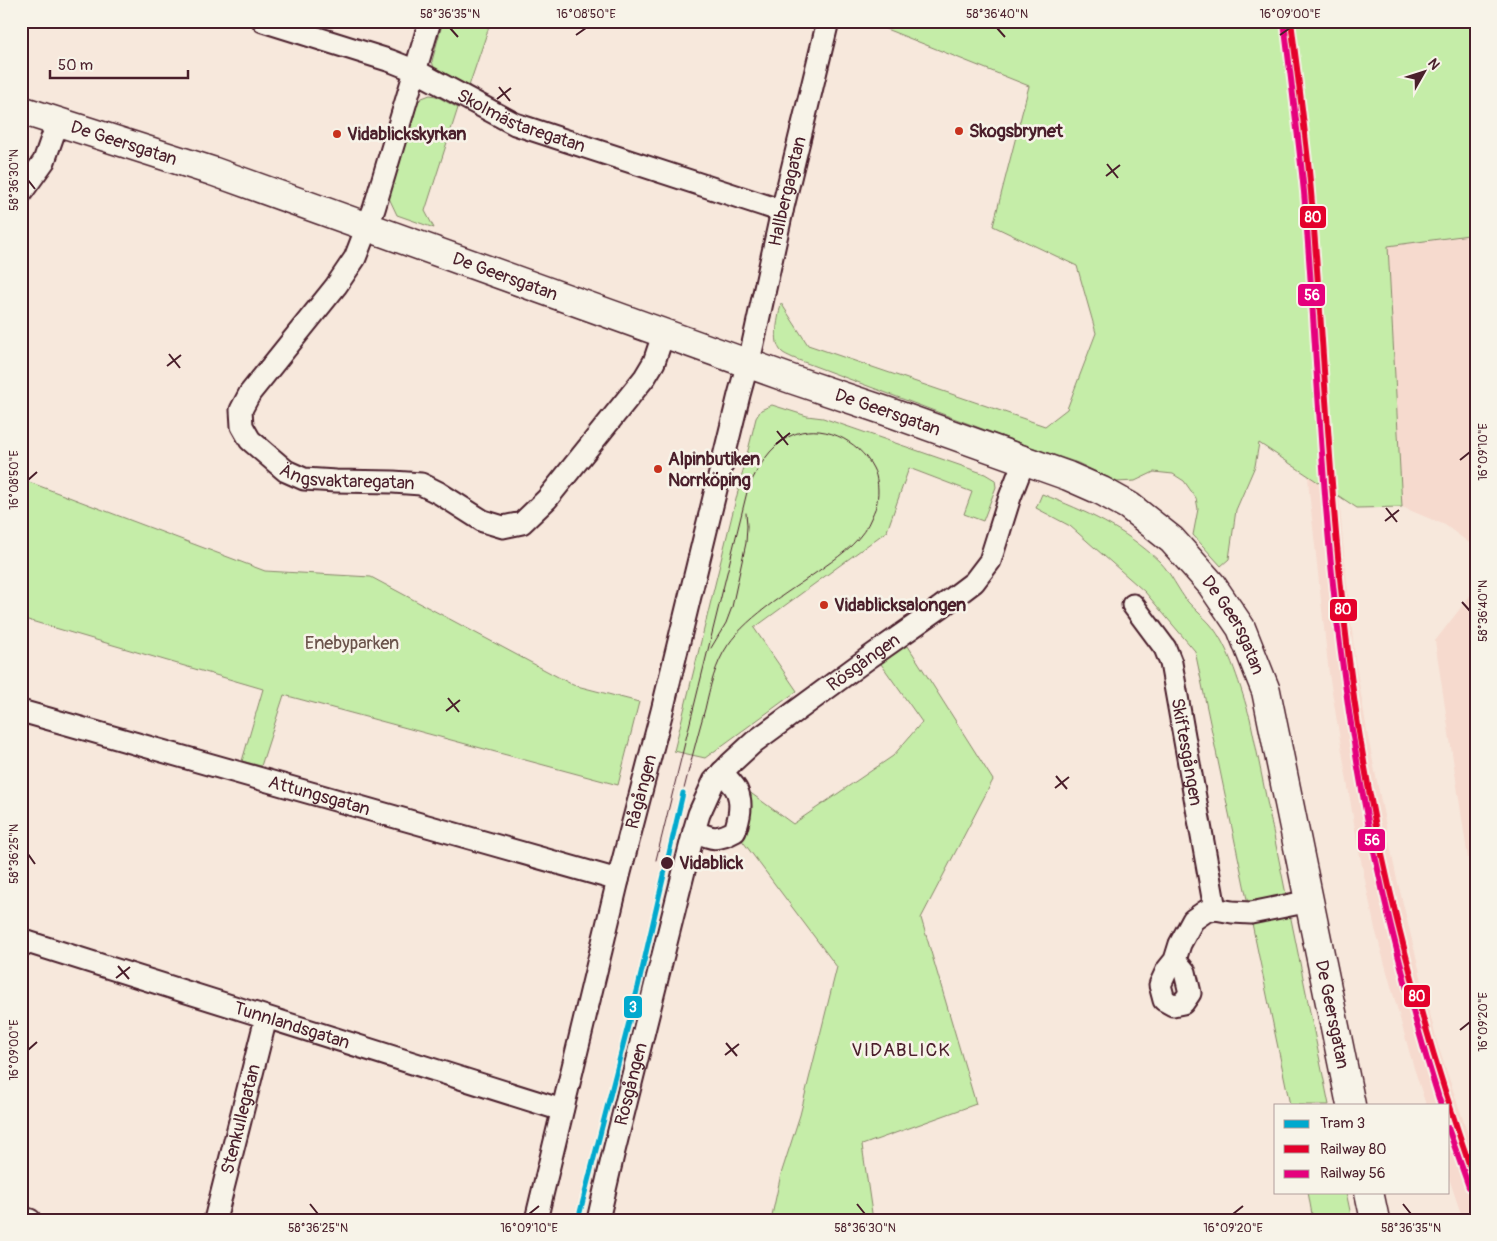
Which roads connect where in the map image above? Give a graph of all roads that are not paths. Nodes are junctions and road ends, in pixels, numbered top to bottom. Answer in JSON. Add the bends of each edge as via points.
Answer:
{"nodes":[{"id":1,"x":264,"y":21,"type":"edge"},
{"id":2,"x":430,"y":21,"type":"edge"},
{"id":3,"x":828,"y":21,"type":"edge"},
{"id":4,"x":416,"y":71,"type":"junction"},
{"id":5,"x":21,"y":110,"type":"edge"},
{"id":6,"x":58,"y":122,"type":"junction"},
{"id":7,"x":21,"y":193,"type":"edge"},
{"id":8,"x":782,"y":211,"type":"junction"},
{"id":9,"x":368,"y":226,"type":"junction"},
{"id":10,"x":664,"y":332,"type":"junction"},
{"id":11,"x":748,"y":363,"type":"junction"},
{"id":12,"x":1024,"y":460,"type":"junction"},
{"id":13,"x":1132,"y":605,"type":"dead end"},
{"id":14,"x":21,"y":711,"type":"edge"},
{"id":15,"x":722,"y":772,"type":"junction"},
{"id":16,"x":694,"y":831,"type":"junction"},
{"id":17,"x":618,"y":880,"type":"junction"},
{"id":18,"x":1310,"y":901,"type":"junction"},
{"id":19,"x":1215,"y":909,"type":"junction"},
{"id":20,"x":21,"y":940,"type":"edge"},
{"id":21,"x":1175,"y":960,"type":"dead end"},
{"id":22,"x":266,"y":1018,"type":"junction"},
{"id":23,"x":1352,"y":1104,"type":"edge"},
{"id":24,"x":562,"y":1110,"type":"junction"},
{"id":25,"x":1369,"y":1194,"type":"edge"},
{"id":26,"x":21,"y":1217,"type":"edge"},
{"id":27,"x":30,"y":1220,"type":"edge"},
{"id":28,"x":215,"y":1220,"type":"edge"},
{"id":29,"x":536,"y":1220,"type":"edge"},
{"id":30,"x":598,"y":1220,"type":"edge"},
{"id":31,"x":1375,"y":1220,"type":"edge"}],
"edges":[{"from":1,"to":4,"type":"street","name":"Skolmästaregatan"},
{"from":2,"to":4,"type":"street"},
{"from":3,"to":8,"type":"street","name":"Hallbergagatan"},
{"from":4,"to":8,"type":"street","name":"Skolmästaregatan","via":[[515,124]]},
{"from":4,"to":9,"type":"street"},
{"from":5,"to":6,"type":"main road","name":"De Geersgatan"},
{"from":6,"to":7,"type":"street","via":[[44,161]]},
{"from":6,"to":9,"type":"main road","name":"De Geersgatan","via":[[212,171]]},
{"from":8,"to":11,"type":"street","name":"Hallbergagatan"},
{"from":9,"to":10,"type":"main road","name":"De Geersgatan"},
{"from":9,"to":10,"type":"street","name":"Ängsvaktaregatan","via":[[349,269],[250,393],[241,410],[242,426],[250,440],[286,471],[304,479],[421,484],[483,521],[503,527],[522,524],[547,499],[645,377]]},
{"from":10,"to":11,"type":"main road","name":"De Geersgatan"},
{"from":11,"to":12,"type":"main road","name":"De Geersgatan"},
{"from":11,"to":17,"type":"street","name":"Rågången"},
{"from":12,"to":15,"type":"street","name":"Rösgången","via":[[990,561],[974,582],[760,737]]},
{"from":12,"to":18,"type":"main road","name":"De Geersgatan","via":[[1102,490],[1154,525],[1172,540],[1211,584],[1241,628],[1266,691]]},
{"from":13,"to":19,"type":"street","name":"Skiftesgången","via":[[1164,648],[1171,663]]},
{"from":14,"to":17,"type":"street","name":"Attungsgatan"},
{"from":15,"to":16,"type":"street","name":"Rösgången","via":[[714,781]]},
{"from":15,"to":16,"type":"street","via":[[737,791],[740,806],[735,831],[724,838],[712,839]]},
{"from":16,"to":30,"type":"street","name":"Rösgången"},
{"from":17,"to":24,"type":"street","name":"Rågången"},
{"from":18,"to":19,"type":"street","via":[[1251,913]]},
{"from":18,"to":23,"type":"main road","name":"De Geersgatan"},
{"from":19,"to":21,"type":"street","via":[[1193,920]]},
{"from":20,"to":22,"type":"street","name":"Tunnlandsgatan"},
{"from":22,"to":24,"type":"street","name":"Tunnlandsgatan"},
{"from":22,"to":28,"type":"street","name":"Stenkullegatan"},
{"from":24,"to":29,"type":"street","name":"Rågången"},
{"from":25,"to":31,"type":"main road"},
{"from":26,"to":27,"type":"street"}]}
